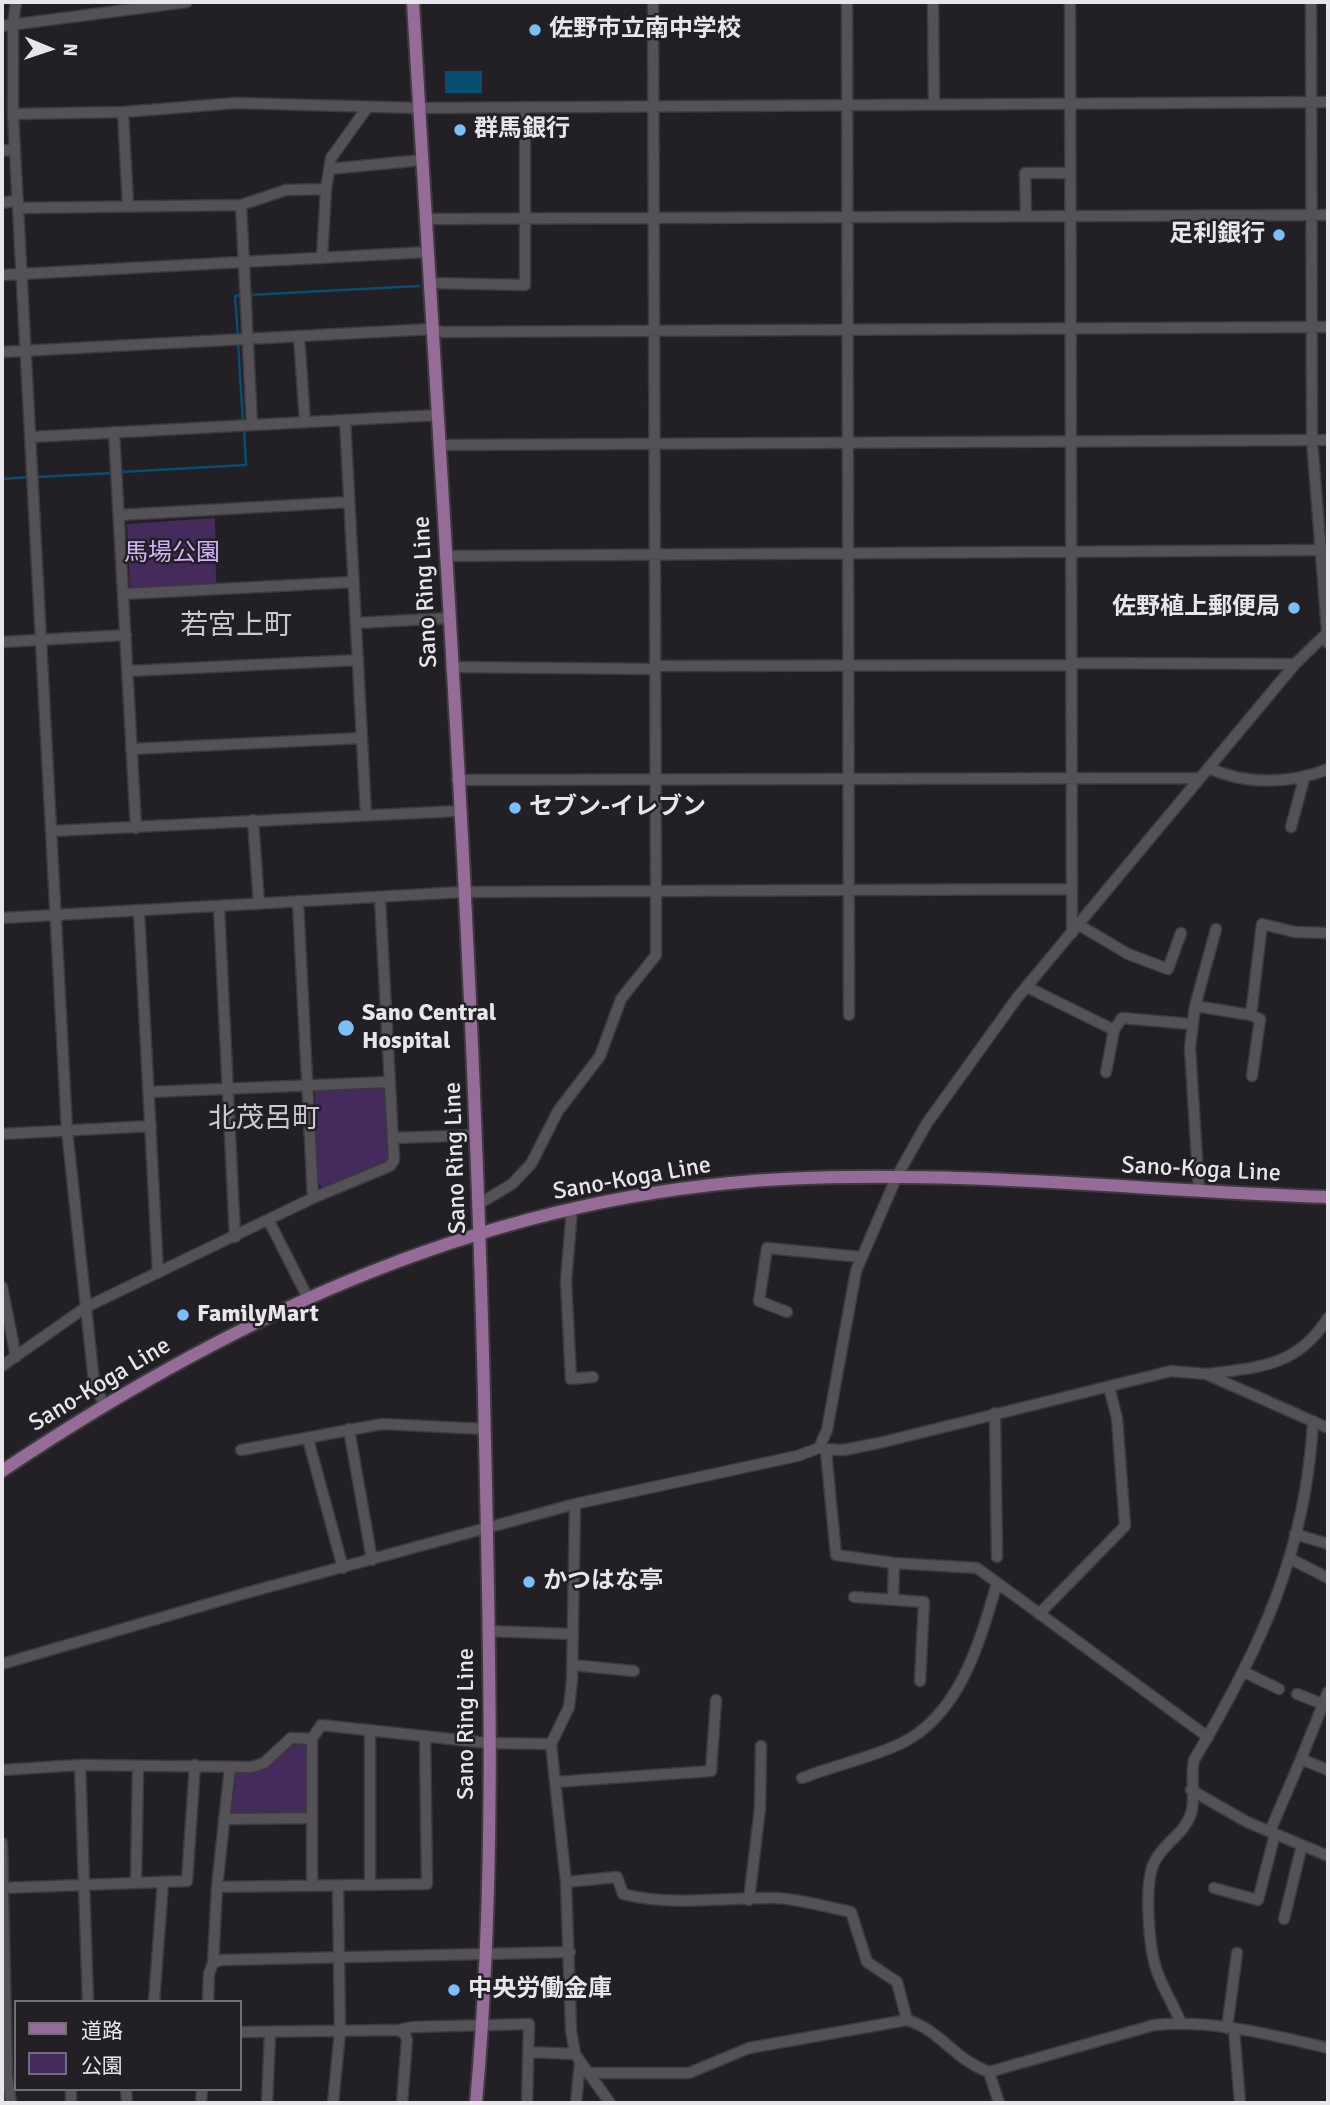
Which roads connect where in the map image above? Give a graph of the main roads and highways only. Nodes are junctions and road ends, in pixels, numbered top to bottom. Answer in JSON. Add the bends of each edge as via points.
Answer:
{"nodes":[{"id":1,"x":413,"y":2,"type":"edge"},
{"id":2,"x":1328,"y":1197,"type":"edge"},
{"id":3,"x":480,"y":1233,"type":"junction"},
{"id":4,"x":2,"y":1471,"type":"edge"},
{"id":5,"x":477,"y":2103,"type":"edge"}],
"edges":[{"from":1,"to":3,"type":"main road","name":"Sano Ring Line"},
{"from":2,"to":3,"type":"main road","name":"Sano-Koga Line","via":[[897,1176],[753,1181],[572,1209]]},
{"from":3,"to":4,"type":"main road","name":"Sano-Koga Line","via":[[419,1252],[245,1325],[103,1403]]},
{"from":3,"to":5,"type":"main road","name":"Sano Ring Line","via":[[487,1529],[488,1953]]}]}
